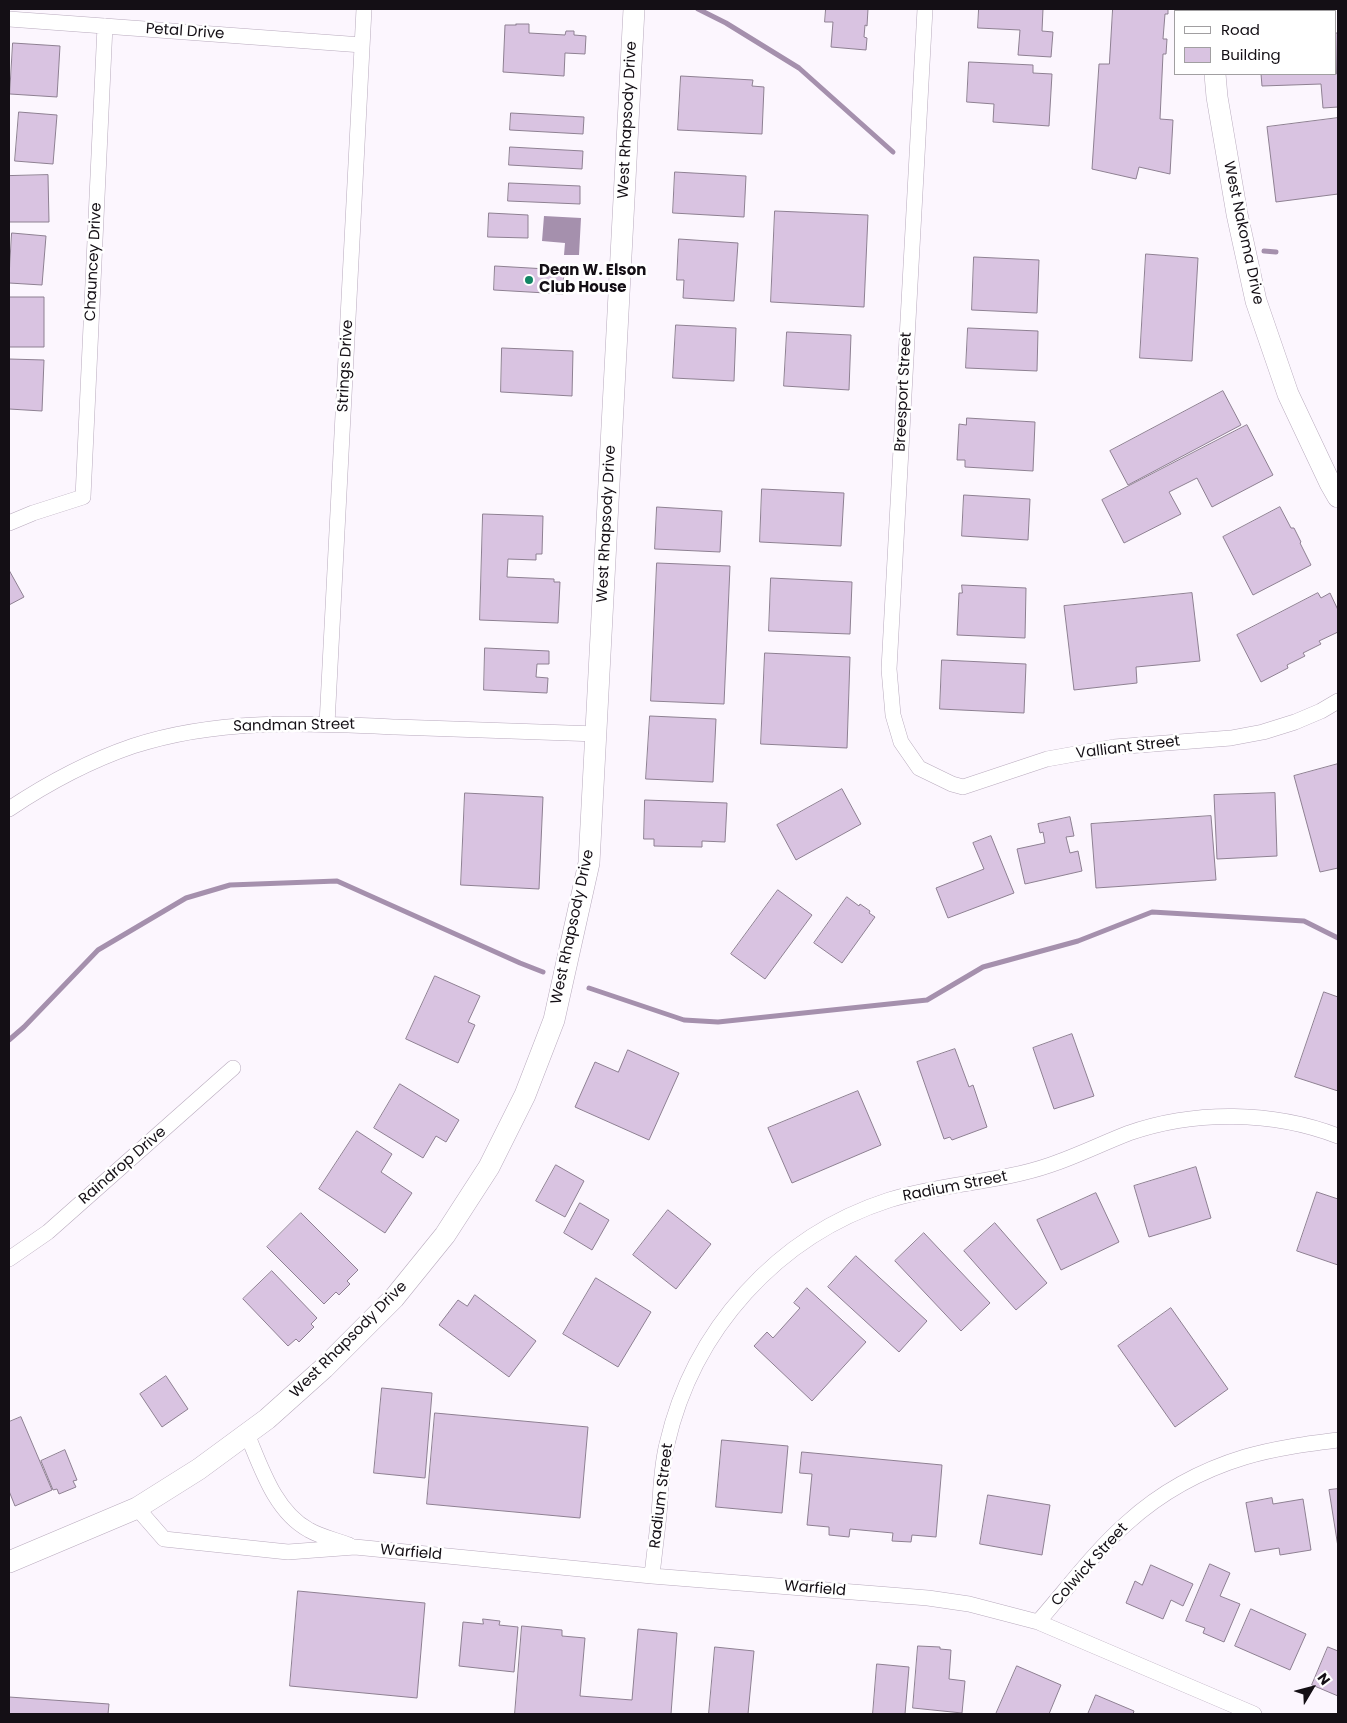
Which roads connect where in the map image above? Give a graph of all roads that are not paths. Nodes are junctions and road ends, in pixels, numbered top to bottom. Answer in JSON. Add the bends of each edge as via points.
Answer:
{"nodes":[{"id":1,"x":364,"y":9,"type":"edge"},
{"id":2,"x":634,"y":9,"type":"edge"},
{"id":3,"x":924,"y":9,"type":"edge"},
{"id":4,"x":9,"y":20,"type":"edge"},
{"id":5,"x":105,"y":26,"type":"junction"},
{"id":6,"x":362,"y":45,"type":"junction"},
{"id":7,"x":1215,"y":75,"type":"edge"},
{"id":8,"x":1338,"y":497,"type":"edge"},
{"id":9,"x":9,"y":523,"type":"edge"},
{"id":10,"x":1338,"y":701,"type":"edge"},
{"id":11,"x":327,"y":724,"type":"junction"},
{"id":12,"x":596,"y":734,"type":"junction"},
{"id":13,"x":920,"y":768,"type":"joint"},
{"id":14,"x":9,"y":809,"type":"edge"},
{"id":15,"x":233,"y":1068,"type":"dead end"},
{"id":16,"x":1338,"y":1136,"type":"edge"},
{"id":17,"x":9,"y":1259,"type":"edge"},
{"id":18,"x":247,"y":1434,"type":"junction"},
{"id":19,"x":1338,"y":1440,"type":"edge"},
{"id":20,"x":136,"y":1508,"type":"junction"},
{"id":21,"x":355,"y":1547,"type":"junction"},
{"id":22,"x":9,"y":1562,"type":"edge"},
{"id":23,"x":652,"y":1576,"type":"junction"},
{"id":24,"x":1038,"y":1622,"type":"junction"},
{"id":25,"x":1254,"y":1714,"type":"edge"}],
"edges":[{"from":1,"to":6,"type":"street","name":"Strings Drive"},
{"from":2,"to":12,"type":"street","name":"West Rhapsody Drive"},
{"from":3,"to":13,"type":"street","name":"Breesport Street","via":[[889,669],[893,715],[901,742]]},
{"from":4,"to":5,"type":"street","name":"Petal Drive"},
{"from":5,"to":6,"type":"street","name":"Petal Drive"},
{"from":5,"to":9,"type":"street","name":"Chauncey Drive","via":[[83,497]]},
{"from":6,"to":11,"type":"street","name":"Strings Drive"},
{"from":7,"to":8,"type":"street","name":"West Nakoma Drive","via":[[1237,214],[1256,300],[1288,394]]},
{"from":10,"to":13,"type":"street","name":"Valliant Street","via":[[1295,722],[1263,732],[1231,738],[1114,747],[1047,759],[963,787]]},
{"from":11,"to":12,"type":"street","name":"Sandman Street"},
{"from":11,"to":14,"type":"street","name":"Sandman Street","via":[[207,729],[134,746],[47,784]]},
{"from":12,"to":18,"type":"street","name":"West Rhapsody Drive","via":[[589,863],[554,1020],[525,1095],[484,1175],[445,1235],[394,1298],[324,1368]]},
{"from":15,"to":17,"type":"street","name":"Raindrop Drive","via":[[48,1232]]},
{"from":16,"to":23,"type":"street","name":"Radium Street","via":[[1295,1123],[1262,1118],[1195,1119],[1163,1124],[1006,1178],[922,1191],[888,1200],[856,1212],[796,1247],[744,1293],[704,1349],[688,1380],[666,1446]]},
{"from":18,"to":20,"type":"street","name":"West Rhapsody Drive","via":[[200,1469]]},
{"from":18,"to":21,"type":"street","name":"Warfield","via":[[281,1507],[308,1530]]},
{"from":19,"to":24,"type":"street","name":"Colwick Street","via":[[1245,1457],[1178,1486],[1127,1523]]},
{"from":20,"to":21,"type":"street","name":"Warfield","via":[[164,1539],[288,1552]]},
{"from":20,"to":22,"type":"street","name":"West Rhapsody Drive"},
{"from":21,"to":23,"type":"street","name":"Warfield"},
{"from":23,"to":24,"type":"street","name":"Warfield","via":[[928,1598],[969,1604]]},
{"from":24,"to":25,"type":"street","name":"Warfield"}]}
